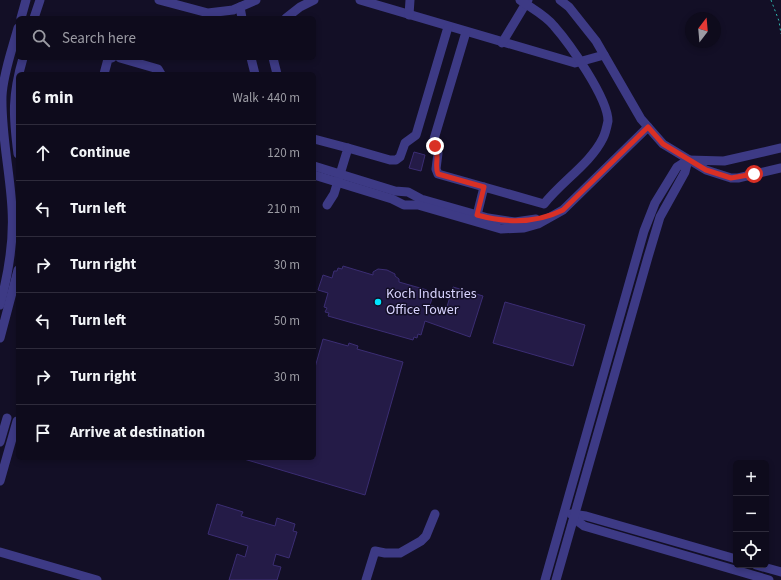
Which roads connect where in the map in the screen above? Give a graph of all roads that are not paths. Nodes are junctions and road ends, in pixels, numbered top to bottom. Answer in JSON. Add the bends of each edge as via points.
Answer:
{"nodes":[{"id":1,"x":26,"y":0,"type":"edge"},
{"id":2,"x":40,"y":0,"type":"edge"},
{"id":3,"x":159,"y":0,"type":"edge"},
{"id":4,"x":256,"y":0,"type":"edge"},
{"id":5,"x":314,"y":0,"type":"edge"},
{"id":6,"x":360,"y":0,"type":"edge"},
{"id":7,"x":410,"y":0,"type":"edge"},
{"id":8,"x":560,"y":0,"type":"edge"},
{"id":9,"x":524,"y":1,"type":"edge"},
{"id":10,"x":240,"y":7,"type":"junction"},
{"id":11,"x":409,"y":15,"type":"junction"},
{"id":12,"x":22,"y":16,"type":"edge"},
{"id":13,"x":35,"y":16,"type":"edge"},
{"id":14,"x":242,"y":16,"type":"edge"},
{"id":15,"x":289,"y":16,"type":"edge"},
{"id":16,"x":448,"y":26,"type":"junction"},
{"id":17,"x":466,"y":32,"type":"junction"},
{"id":18,"x":16,"y":35,"type":"edge"},
{"id":19,"x":502,"y":43,"type":"junction"},
{"id":20,"x":604,"y":55,"type":"junction"},
{"id":21,"x":22,"y":60,"type":"edge"},
{"id":22,"x":108,"y":60,"type":"edge"},
{"id":23,"x":127,"y":60,"type":"edge"},
{"id":24,"x":252,"y":60,"type":"edge"},
{"id":25,"x":274,"y":60,"type":"edge"},
{"id":26,"x":582,"y":63,"type":"junction"},
{"id":27,"x":6,"y":71,"type":"junction"},
{"id":28,"x":18,"y":72,"type":"edge"},
{"id":29,"x":105,"y":72,"type":"edge"},
{"id":30,"x":160,"y":72,"type":"edge"},
{"id":31,"x":254,"y":72,"type":"edge"},
{"id":32,"x":276,"y":72,"type":"edge"},
{"id":33,"x":16,"y":74,"type":"edge"},
{"id":34,"x":648,"y":127,"type":"junction"},
{"id":35,"x":316,"y":140,"type":"edge"},
{"id":36,"x":348,"y":148,"type":"junction"},
{"id":37,"x":781,"y":148,"type":"edge"},
{"id":38,"x":688,"y":160,"type":"junction"},
{"id":39,"x":8,"y":167,"type":"junction"},
{"id":40,"x":16,"y":167,"type":"edge"},
{"id":41,"x":316,"y":167,"type":"edge"},
{"id":42,"x":781,"y":168,"type":"edge"},
{"id":43,"x":316,"y":175,"type":"edge"},
{"id":44,"x":338,"y":179,"type":"junction"},
{"id":45,"x":484,"y":187,"type":"junction"},
{"id":46,"x":393,"y":195,"type":"junction"},
{"id":47,"x":420,"y":202,"type":"junction"},
{"id":48,"x":327,"y":205,"type":"dead end"},
{"id":49,"x":555,"y":214,"type":"junction"},
{"id":50,"x":477,"y":215,"type":"junction"},
{"id":51,"x":16,"y":278,"type":"edge"},
{"id":52,"x":0,"y":305,"type":"edge"},
{"id":53,"x":0,"y":338,"type":"edge"},
{"id":54,"x":614,"y":338,"type":"junction"},
{"id":55,"x":625,"y":340,"type":"junction"},
{"id":56,"x":4,"y":417,"type":"edge"},
{"id":57,"x":16,"y":420,"type":"edge"},
{"id":58,"x":16,"y":428,"type":"edge"},
{"id":59,"x":0,"y":442,"type":"edge"},
{"id":60,"x":0,"y":481,"type":"edge"},
{"id":61,"x":564,"y":512,"type":"junction"},
{"id":62,"x":435,"y":514,"type":"dead end"},
{"id":63,"x":575,"y":515,"type":"junction"},
{"id":64,"x":652,"y":524,"type":"dead end"},
{"id":65,"x":650,"y":534,"type":"junction"},
{"id":66,"x":0,"y":552,"type":"edge"},
{"id":67,"x":733,"y":558,"type":"edge"},
{"id":68,"x":767,"y":568,"type":"edge"},
{"id":69,"x":781,"y":572,"type":"edge"},
{"id":70,"x":97,"y":580,"type":"edge"},
{"id":71,"x":366,"y":580,"type":"edge"},
{"id":72,"x":545,"y":580,"type":"edge"},
{"id":73,"x":556,"y":580,"type":"edge"},
{"id":74,"x":769,"y":580,"type":"edge"}],
"edges":[{"from":1,"to":12,"type":"lane"},
{"from":2,"to":13,"type":"lane"},
{"from":3,"to":10,"type":"lane","via":[[208,13]]},
{"from":4,"to":10,"type":"lane"},
{"from":5,"to":15,"type":"lane"},
{"from":6,"to":11,"type":"lane"},
{"from":7,"to":11,"type":"lane"},
{"from":8,"to":20,"type":"lane","via":[[569,7]]},
{"from":9,"to":19,"type":"lane"},
{"from":9,"to":26,"type":"lane","via":[[553,25]]},
{"from":10,"to":14,"type":"lane"},
{"from":11,"to":16,"type":"lane"},
{"from":16,"to":17,"type":"lane"},
{"from":16,"to":36,"type":"lane","via":[[416,135],[405,143],[400,157],[390,160]]},
{"from":17,"to":19,"type":"lane"},
{"from":17,"to":45,"type":"lane","via":[[434,139],[438,153],[436,169],[438,174],[450,179]]},
{"from":18,"to":27,"type":"lane"},
{"from":19,"to":26,"type":"lane"},
{"from":20,"to":26,"type":"lane"},
{"from":20,"to":34,"type":"lane"},
{"from":21,"to":28,"type":"lane"},
{"from":22,"to":29,"type":"lane"},
{"from":23,"to":30,"type":"lane","via":[[158,69]]},
{"from":24,"to":31,"type":"lane"},
{"from":25,"to":32,"type":"lane"},
{"from":26,"to":45,"type":"lane","via":[[606,109],[608,121],[596,150],[544,204]]},
{"from":27,"to":33,"type":"lane"},
{"from":27,"to":39,"type":"lane","via":[[2,95]]},
{"from":34,"to":38,"type":"lane","via":[[663,144]]},
{"from":34,"to":49,"type":"lane","via":[[563,210]]},
{"from":35,"to":36,"type":"lane"},
{"from":36,"to":44,"type":"lane"},
{"from":37,"to":38,"type":"lane","via":[[724,161]]},
{"from":38,"to":42,"type":"lane","via":[[706,170],[731,178]]},
{"from":38,"to":54,"type":"lane","via":[[677,167],[650,214]]},
{"from":38,"to":55,"type":"lane","via":[[685,172],[660,217]]},
{"from":39,"to":40,"type":"lane"},
{"from":39,"to":52,"type":"lane","via":[[12,210],[11,232],[5,286]]},
{"from":41,"to":44,"type":"lane"},
{"from":43,"to":44,"type":"lane"},
{"from":44,"to":46,"type":"lane"},
{"from":44,"to":48,"type":"lane","via":[[334,194]]},
{"from":45,"to":50,"type":"lane"},
{"from":46,"to":47,"type":"lane","via":[[408,192]]},
{"from":46,"to":47,"type":"lane","via":[[404,205]]},
{"from":47,"to":49,"type":"lane","via":[[501,228],[512,229],[538,224]]},
{"from":47,"to":50,"type":"lane"},
{"from":49,"to":50,"type":"lane","via":[[515,222]]},
{"from":51,"to":53,"type":"lane"},
{"from":54,"to":55,"type":"lane"},
{"from":54,"to":61,"type":"lane"},
{"from":55,"to":63,"type":"lane"},
{"from":56,"to":57,"type":"lane"},
{"from":56,"to":59,"type":"lane"},
{"from":58,"to":60,"type":"lane"},
{"from":61,"to":63,"type":"lane"},
{"from":61,"to":72,"type":"lane"},
{"from":62,"to":71,"type":"lane","via":[[428,532],[421,541],[400,553],[385,554],[374,551]]},
{"from":63,"to":65,"type":"lane"},
{"from":63,"to":73,"type":"lane"},
{"from":63,"to":74,"type":"lane","via":[[584,526]]},
{"from":64,"to":65,"type":"lane"},
{"from":65,"to":67,"type":"lane"},
{"from":66,"to":70,"type":"lane"},
{"from":68,"to":69,"type":"lane"}]}
